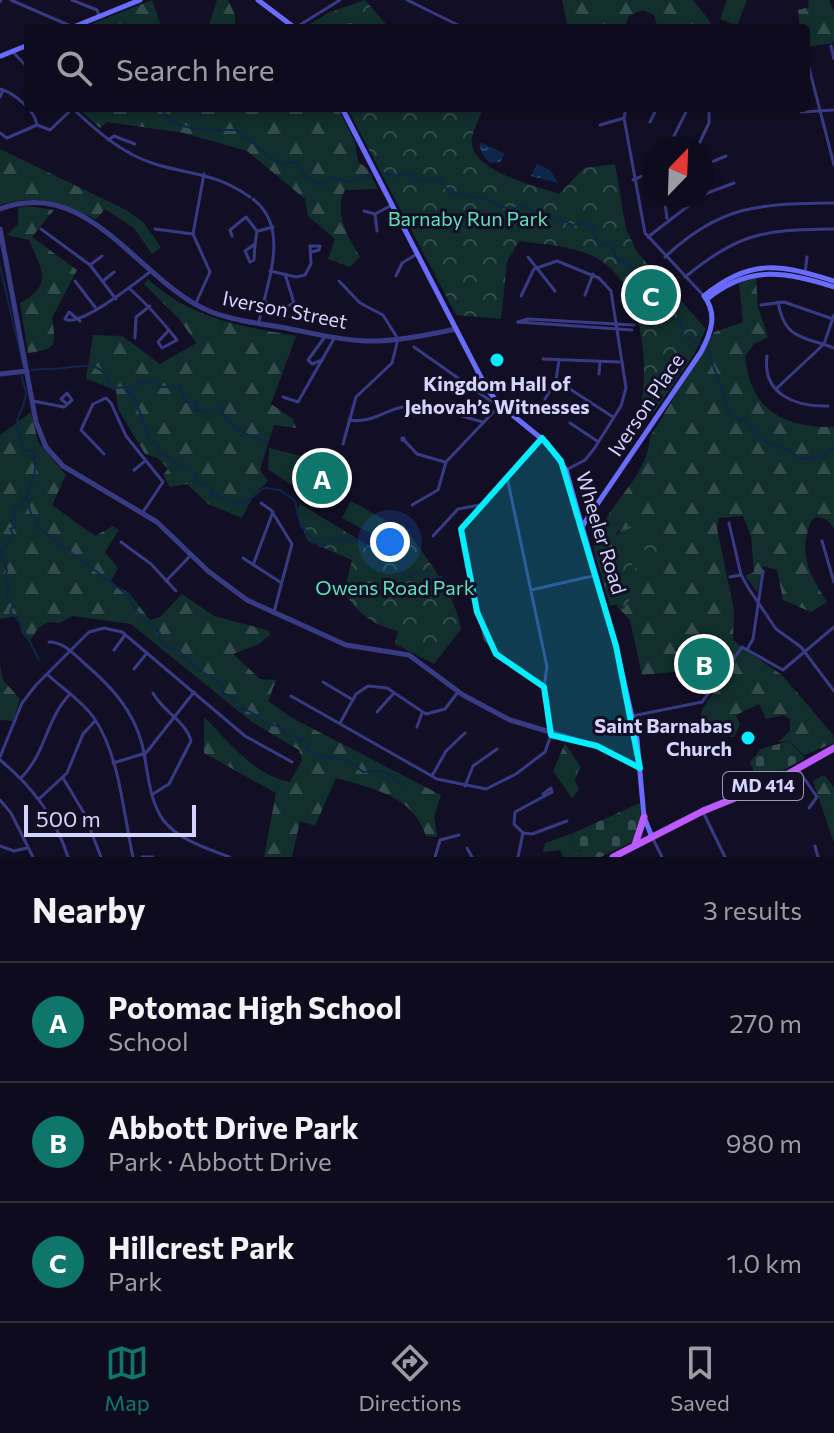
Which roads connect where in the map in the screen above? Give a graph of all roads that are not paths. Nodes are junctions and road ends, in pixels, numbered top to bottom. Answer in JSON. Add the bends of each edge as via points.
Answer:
{"nodes":[{"id":1,"x":11,"y":0,"type":"edge"},
{"id":2,"x":72,"y":0,"type":"edge"},
{"id":3,"x":140,"y":0,"type":"edge"},
{"id":4,"x":258,"y":0,"type":"edge"},
{"id":5,"x":340,"y":0,"type":"edge"},
{"id":6,"x":407,"y":0,"type":"edge"},
{"id":7,"x":100,"y":17,"type":"junction"},
{"id":8,"x":63,"y":24,"type":"edge"},
{"id":9,"x":82,"y":24,"type":"edge"},
{"id":10,"x":290,"y":24,"type":"edge"},
{"id":11,"x":301,"y":24,"type":"edge"},
{"id":12,"x":456,"y":24,"type":"edge"},
{"id":13,"x":24,"y":46,"type":"edge"},
{"id":14,"x":831,"y":46,"type":"dead end"},
{"id":15,"x":12,"y":51,"type":"junction"},
{"id":16,"x":0,"y":56,"type":"edge"},
{"id":17,"x":834,"y":59,"type":"edge"},
{"id":18,"x":24,"y":64,"type":"edge"},
{"id":19,"x":810,"y":71,"type":"edge"},
{"id":20,"x":1,"y":89,"type":"edge"},
{"id":21,"x":0,"y":97,"type":"edge"},
{"id":22,"x":24,"y":105,"type":"edge"},
{"id":23,"x":820,"y":110,"type":"junction"},
{"id":24,"x":834,"y":110,"type":"edge"},
{"id":25,"x":810,"y":111,"type":"edge"},
{"id":26,"x":30,"y":112,"type":"edge"},
{"id":27,"x":68,"y":112,"type":"edge"},
{"id":28,"x":76,"y":112,"type":"edge"},
{"id":29,"x":344,"y":112,"type":"edge"},
{"id":30,"x":625,"y":112,"type":"edge"},
{"id":31,"x":655,"y":112,"type":"edge"},
{"id":32,"x":686,"y":112,"type":"edge"},
{"id":33,"x":709,"y":112,"type":"edge"},
{"id":34,"x":624,"y":118,"type":"junction"},
{"id":35,"x":650,"y":122,"type":"dead end"},
{"id":36,"x":37,"y":125,"type":"junction"},
{"id":37,"x":600,"y":125,"type":"dead end"},
{"id":38,"x":0,"y":133,"type":"edge"},
{"id":39,"x":674,"y":136,"type":"edge"},
{"id":40,"x":703,"y":136,"type":"edge"},
{"id":41,"x":108,"y":140,"type":"junction"},
{"id":42,"x":135,"y":144,"type":"dead end"},
{"id":43,"x":726,"y":156,"type":"dead end"},
{"id":44,"x":714,"y":161,"type":"edge"},
{"id":45,"x":834,"y":165,"type":"edge"},
{"id":46,"x":204,"y":174,"type":"junction"},
{"id":47,"x":642,"y":176,"type":"edge"},
{"id":48,"x":633,"y":180,"type":"junction"},
{"id":49,"x":734,"y":183,"type":"dead end"},
{"id":50,"x":714,"y":191,"type":"edge"},
{"id":51,"x":834,"y":203,"type":"edge"},
{"id":52,"x":392,"y":205,"type":"junction"},
{"id":53,"x":666,"y":208,"type":"edge"},
{"id":54,"x":682,"y":208,"type":"edge"},
{"id":55,"x":0,"y":209,"type":"edge"},
{"id":56,"x":364,"y":211,"type":"dead end"},
{"id":57,"x":375,"y":214,"type":"junction"},
{"id":58,"x":667,"y":218,"type":"junction"},
{"id":59,"x":273,"y":227,"type":"junction"},
{"id":60,"x":0,"y":229,"type":"edge"},
{"id":61,"x":41,"y":229,"type":"dead end"},
{"id":62,"x":155,"y":229,"type":"dead end"},
{"id":63,"x":834,"y":229,"type":"edge"},
{"id":64,"x":257,"y":231,"type":"junction"},
{"id":65,"x":377,"y":231,"type":"dead end"},
{"id":66,"x":193,"y":234,"type":"junction"},
{"id":67,"x":232,"y":236,"type":"dead end"},
{"id":68,"x":648,"y":237,"type":"junction"},
{"id":69,"x":255,"y":244,"type":"dead end"},
{"id":70,"x":311,"y":252,"type":"dead end"},
{"id":71,"x":417,"y":254,"type":"junction"},
{"id":72,"x":102,"y":256,"type":"dead end"},
{"id":73,"x":528,"y":257,"type":"dead end"},
{"id":74,"x":665,"y":257,"type":"junction"},
{"id":75,"x":807,"y":257,"type":"dead end"},
{"id":76,"x":90,"y":265,"type":"junction"},
{"id":77,"x":534,"y":269,"type":"junction"},
{"id":78,"x":270,"y":271,"type":"junction"},
{"id":79,"x":834,"y":271,"type":"edge"},
{"id":80,"x":114,"y":272,"type":"dead end"},
{"id":81,"x":150,"y":272,"type":"junction"},
{"id":82,"x":285,"y":274,"type":"junction"},
{"id":83,"x":593,"y":274,"type":"junction"},
{"id":84,"x":804,"y":274,"type":"junction"},
{"id":85,"x":396,"y":276,"type":"dead end"},
{"id":86,"x":685,"y":277,"type":"junction"},
{"id":87,"x":75,"y":281,"type":"dead end"},
{"id":88,"x":103,"y":281,"type":"junction"},
{"id":89,"x":339,"y":281,"type":"dead end"},
{"id":90,"x":832,"y":283,"type":"edge"},
{"id":91,"x":129,"y":288,"type":"junction"},
{"id":92,"x":555,"y":291,"type":"dead end"},
{"id":93,"x":585,"y":295,"type":"dead end"},
{"id":94,"x":521,"y":296,"type":"dead end"},
{"id":95,"x":705,"y":298,"type":"junction"},
{"id":96,"x":116,"y":299,"type":"junction"},
{"id":97,"x":263,"y":302,"type":"junction"},
{"id":98,"x":778,"y":302,"type":"junction"},
{"id":99,"x":195,"y":305,"type":"junction"},
{"id":100,"x":761,"y":305,"type":"dead end"},
{"id":101,"x":150,"y":306,"type":"junction"},
{"id":102,"x":95,"y":307,"type":"junction"},
{"id":103,"x":834,"y":318,"type":"edge"},
{"id":104,"x":80,"y":321,"type":"dead end"},
{"id":105,"x":259,"y":323,"type":"junction"},
{"id":106,"x":618,"y":327,"type":"junction"},
{"id":107,"x":633,"y":328,"type":"dead end"},
{"id":108,"x":456,"y":329,"type":"junction"},
{"id":109,"x":169,"y":330,"type":"junction"},
{"id":110,"x":324,"y":335,"type":"junction"},
{"id":111,"x":335,"y":337,"type":"junction"},
{"id":112,"x":135,"y":338,"type":"dead end"},
{"id":113,"x":398,"y":339,"type":"junction"},
{"id":114,"x":824,"y":344,"type":"junction"},
{"id":115,"x":414,"y":347,"type":"dead end"},
{"id":116,"x":834,"y":348,"type":"edge"},
{"id":117,"x":767,"y":356,"type":"dead end"},
{"id":118,"x":543,"y":359,"type":"dead end"},
{"id":119,"x":322,"y":360,"type":"junction"},
{"id":120,"x":559,"y":360,"type":"junction"},
{"id":121,"x":600,"y":362,"type":"junction"},
{"id":122,"x":621,"y":362,"type":"junction"},
{"id":123,"x":27,"y":371,"type":"junction"},
{"id":124,"x":0,"y":374,"type":"edge"},
{"id":125,"x":599,"y":374,"type":"dead end"},
{"id":126,"x":481,"y":378,"type":"junction"},
{"id":127,"x":556,"y":380,"type":"junction"},
{"id":128,"x":468,"y":386,"type":"junction"},
{"id":129,"x":776,"y":389,"type":"junction"},
{"id":130,"x":283,"y":397,"type":"dead end"},
{"id":131,"x":545,"y":399,"type":"dead end"},
{"id":132,"x":33,"y":401,"type":"junction"},
{"id":133,"x":492,"y":402,"type":"dead end"},
{"id":134,"x":67,"y":404,"type":"dead end"},
{"id":135,"x":500,"y":405,"type":"junction"},
{"id":136,"x":828,"y":406,"type":"dead end"},
{"id":137,"x":613,"y":417,"type":"junction"},
{"id":138,"x":349,"y":420,"type":"junction"},
{"id":139,"x":483,"y":422,"type":"junction"},
{"id":140,"x":570,"y":423,"type":"dead end"},
{"id":141,"x":542,"y":438,"type":"junction"},
{"id":142,"x":404,"y":440,"type":"dead end"},
{"id":143,"x":599,"y":441,"type":"junction"},
{"id":144,"x":343,"y":444,"type":"dead end"},
{"id":145,"x":104,"y":454,"type":"dead end"},
{"id":146,"x":144,"y":462,"type":"junction"},
{"id":147,"x":446,"y":462,"type":"junction"},
{"id":148,"x":134,"y":470,"type":"dead end"},
{"id":149,"x":566,"y":470,"type":"junction"},
{"id":150,"x":507,"y":477,"type":"junction"},
{"id":151,"x":261,"y":503,"type":"dead end"},
{"id":152,"x":412,"y":505,"type":"dead end"},
{"id":153,"x":481,"y":505,"type":"junction"},
{"id":154,"x":143,"y":512,"type":"junction"},
{"id":155,"x":273,"y":512,"type":"junction"},
{"id":156,"x":729,"y":523,"type":"dead end"},
{"id":157,"x":583,"y":525,"type":"junction"},
{"id":158,"x":433,"y":536,"type":"dead end"},
{"id":159,"x":822,"y":541,"type":"dead end"},
{"id":160,"x":121,"y":542,"type":"dead end"},
{"id":161,"x":191,"y":555,"type":"junction"},
{"id":162,"x":243,"y":558,"type":"dead end"},
{"id":163,"x":253,"y":565,"type":"junction"},
{"id":164,"x":763,"y":571,"type":"dead end"},
{"id":165,"x":597,"y":575,"type":"junction"},
{"id":166,"x":741,"y":575,"type":"junction"},
{"id":167,"x":730,"y":577,"type":"dead end"},
{"id":168,"x":166,"y":581,"type":"junction"},
{"id":169,"x":280,"y":582,"type":"junction"},
{"id":170,"x":834,"y":582,"type":"edge"},
{"id":171,"x":531,"y":590,"type":"junction"},
{"id":172,"x":176,"y":591,"type":"dead end"},
{"id":173,"x":759,"y":604,"type":"junction"},
{"id":174,"x":274,"y":614,"type":"junction"},
{"id":175,"x":834,"y":627,"type":"edge"},
{"id":176,"x":125,"y":635,"type":"junction"},
{"id":177,"x":49,"y":642,"type":"dead end"},
{"id":178,"x":746,"y":647,"type":"junction"},
{"id":179,"x":114,"y":650,"type":"dead end"},
{"id":180,"x":71,"y":651,"type":"junction"},
{"id":181,"x":805,"y":652,"type":"junction"},
{"id":182,"x":147,"y":653,"type":"junction"},
{"id":183,"x":134,"y":669,"type":"dead end"},
{"id":184,"x":47,"y":675,"type":"junction"},
{"id":185,"x":323,"y":682,"type":"dead end"},
{"id":186,"x":544,"y":687,"type":"junction"},
{"id":187,"x":834,"y":691,"type":"edge"},
{"id":188,"x":194,"y":692,"type":"junction"},
{"id":189,"x":458,"y":692,"type":"junction"},
{"id":190,"x":153,"y":693,"type":"dead end"},
{"id":191,"x":394,"y":693,"type":"junction"},
{"id":192,"x":70,"y":694,"type":"junction"},
{"id":193,"x":291,"y":696,"type":"dead end"},
{"id":194,"x":353,"y":700,"type":"junction"},
{"id":195,"x":377,"y":712,"type":"dead end"},
{"id":196,"x":422,"y":713,"type":"junction"},
{"id":197,"x":632,"y":716,"type":"junction"},
{"id":198,"x":172,"y":717,"type":"junction"},
{"id":199,"x":95,"y":721,"type":"junction"},
{"id":200,"x":340,"y":724,"type":"junction"},
{"id":201,"x":417,"y":727,"type":"dead end"},
{"id":202,"x":465,"y":733,"type":"dead end"},
{"id":203,"x":551,"y":735,"type":"junction"},
{"id":204,"x":834,"y":748,"type":"edge"},
{"id":205,"x":497,"y":749,"type":"dead end"},
{"id":206,"x":144,"y":755,"type":"junction"},
{"id":207,"x":0,"y":758,"type":"edge"},
{"id":208,"x":292,"y":762,"type":"dead end"},
{"id":209,"x":113,"y":763,"type":"junction"},
{"id":210,"x":640,"y":768,"type":"junction"},
{"id":211,"x":796,"y":768,"type":"junction"},
{"id":212,"x":432,"y":776,"type":"junction"},
{"id":213,"x":783,"y":777,"type":"junction"},
{"id":214,"x":21,"y":778,"type":"junction"},
{"id":215,"x":63,"y":778,"type":"junction"},
{"id":216,"x":465,"y":786,"type":"junction"},
{"id":217,"x":552,"y":792,"type":"dead end"},
{"id":218,"x":153,"y":794,"type":"junction"},
{"id":219,"x":796,"y":796,"type":"dead end"},
{"id":220,"x":39,"y":799,"type":"junction"},
{"id":221,"x":0,"y":800,"type":"edge"},
{"id":222,"x":809,"y":808,"type":"dead end"},
{"id":223,"x":703,"y":811,"type":"junction"},
{"id":224,"x":644,"y":817,"type":"junction"},
{"id":225,"x":567,"y":821,"type":"dead end"},
{"id":226,"x":647,"y":828,"type":"junction"},
{"id":227,"x":662,"y":832,"type":"junction"},
{"id":228,"x":523,"y":833,"type":"junction"},
{"id":229,"x":459,"y":835,"type":"dead end"},
{"id":230,"x":652,"y":837,"type":"junction"},
{"id":231,"x":0,"y":846,"type":"edge"},
{"id":232,"x":815,"y":846,"type":"dead end"},
{"id":233,"x":634,"y":847,"type":"junction"},
{"id":234,"x":28,"y":848,"type":"junction"},
{"id":235,"x":467,"y":848,"type":"dead end"},
{"id":236,"x":220,"y":855,"type":"edge"},
{"id":237,"x":33,"y":857,"type":"edge"},
{"id":238,"x":68,"y":857,"type":"edge"},
{"id":239,"x":101,"y":857,"type":"edge"},
{"id":240,"x":133,"y":857,"type":"edge"},
{"id":241,"x":142,"y":857,"type":"edge"},
{"id":242,"x":153,"y":857,"type":"edge"},
{"id":243,"x":229,"y":857,"type":"edge"},
{"id":244,"x":435,"y":857,"type":"edge"},
{"id":245,"x":472,"y":857,"type":"edge"},
{"id":246,"x":518,"y":857,"type":"edge"},
{"id":247,"x":613,"y":857,"type":"edge"},
{"id":248,"x":662,"y":857,"type":"edge"},
{"id":249,"x":725,"y":857,"type":"edge"},
{"id":250,"x":818,"y":857,"type":"edge"}],
"edges":[{"from":1,"to":8,"type":"street"},
{"from":2,"to":7,"type":"street","via":[[97,10]]},
{"from":3,"to":7,"type":"main road"},
{"from":4,"to":10,"type":"main road"},
{"from":5,"to":11,"type":"street"},
{"from":6,"to":12,"type":"street"},
{"from":7,"to":9,"type":"main road"},
{"from":13,"to":15,"type":"main road"},
{"from":14,"to":17,"type":"street"},
{"from":15,"to":16,"type":"main road"},
{"from":15,"to":18,"type":"street"},
{"from":19,"to":23,"type":"street"},
{"from":20,"to":21,"type":"street"},
{"from":20,"to":22,"type":"street"},
{"from":23,"to":24,"type":"street"},
{"from":23,"to":25,"type":"street"},
{"from":23,"to":45,"type":"street"},
{"from":26,"to":36,"type":"street"},
{"from":27,"to":36,"type":"street","via":[[50,130]]},
{"from":28,"to":41,"type":"street"},
{"from":29,"to":52,"type":"main road","name":"Wheeler Road"},
{"from":30,"to":34,"type":"street"},
{"from":31,"to":35,"type":"street"},
{"from":32,"to":39,"type":"street"},
{"from":33,"to":40,"type":"street"},
{"from":34,"to":37,"type":"street"},
{"from":34,"to":48,"type":"street"},
{"from":36,"to":38,"type":"street","via":[[7,138]]},
{"from":41,"to":42,"type":"street","via":[[114,136]]},
{"from":41,"to":46,"type":"street","via":[[155,164]]},
{"from":43,"to":44,"type":"street"},
{"from":46,"to":59,"type":"street","via":[[251,198]]},
{"from":46,"to":66,"type":"street"},
{"from":47,"to":48,"type":"street"},
{"from":48,"to":68,"type":"street"},
{"from":49,"to":50,"type":"street"},
{"from":51,"to":74,"type":"street","via":[[736,210],[707,222]]},
{"from":52,"to":57,"type":"street"},
{"from":52,"to":71,"type":"main road","name":"Wheeler Road"},
{"from":53,"to":58,"type":"street"},
{"from":54,"to":58,"type":"street"},
{"from":55,"to":81,"type":"street","name":"Iverson Street","via":[[32,202],[68,209],[111,234]]},
{"from":56,"to":57,"type":"street"},
{"from":57,"to":65,"type":"street"},
{"from":58,"to":68,"type":"street"},
{"from":59,"to":64,"type":"street"},
{"from":59,"to":78,"type":"street"},
{"from":60,"to":123,"type":"street"},
{"from":61,"to":76,"type":"street"},
{"from":62,"to":66,"type":"street"},
{"from":63,"to":86,"type":"street","via":[[748,237],[724,247]]},
{"from":64,"to":67,"type":"street","via":[[246,217],[230,230]]},
{"from":64,"to":69,"type":"street"},
{"from":66,"to":99,"type":"street","via":[[210,270]]},
{"from":68,"to":74,"type":"street"},
{"from":70,"to":82,"type":"street","via":[[307,273]]},
{"from":71,"to":85,"type":"street","via":[[402,263]]},
{"from":71,"to":108,"type":"main road","name":"Wheeler Road"},
{"from":72,"to":76,"type":"street"},
{"from":73,"to":77,"type":"street"},
{"from":74,"to":86,"type":"street"},
{"from":75,"to":84,"type":"street"},
{"from":76,"to":88,"type":"street"},
{"from":77,"to":83,"type":"street","via":[[562,262]]},
{"from":77,"to":92,"type":"street"},
{"from":77,"to":94,"type":"street"},
{"from":78,"to":82,"type":"street"},
{"from":78,"to":97,"type":"street"},
{"from":79,"to":90,"type":"street"},
{"from":80,"to":88,"type":"street"},
{"from":81,"to":91,"type":"street"},
{"from":81,"to":99,"type":"street","name":"Iverson Street"},
{"from":82,"to":97,"type":"street","via":[[294,303],[286,307]]},
{"from":83,"to":93,"type":"street"},
{"from":83,"to":106,"type":"street","via":[[609,287]]},
{"from":84,"to":90,"type":"main road"},
{"from":84,"to":95,"type":"main road","via":[[782,267],[754,268],[729,277]]},
{"from":86,"to":95,"type":"street"},
{"from":87,"to":102,"type":"street"},
{"from":88,"to":96,"type":"street"},
{"from":89,"to":113,"type":"street","via":[[360,303],[383,315]]},
{"from":91,"to":96,"type":"street"},
{"from":91,"to":101,"type":"street"},
{"from":95,"to":157,"type":"main road","name":"Iverson Place","via":[[712,326],[701,352]]},
{"from":96,"to":102,"type":"street"},
{"from":97,"to":105,"type":"street"},
{"from":98,"to":100,"type":"street"},
{"from":98,"to":103,"type":"street"},
{"from":98,"to":114,"type":"street","via":[[786,328]]},
{"from":99,"to":105,"type":"street","name":"Iverson Street"},
{"from":101,"to":109,"type":"street"},
{"from":101,"to":112,"type":"street","via":[[136,317]]},
{"from":102,"to":104,"type":"street"},
{"from":103,"to":114,"type":"street"},
{"from":105,"to":110,"type":"street","name":"Iverson Street"},
{"from":106,"to":106,"type":"street","via":[[528,319],[518,322]]},
{"from":106,"to":107,"type":"street"},
{"from":106,"to":122,"type":"street"},
{"from":108,"to":113,"type":"street","name":"Iverson Street"},
{"from":108,"to":126,"type":"main road","name":"Wheeler Road"},
{"from":109,"to":109,"type":"street","via":[[158,342],[162,348],[177,340]]},
{"from":110,"to":111,"type":"street","name":"Iverson Street"},
{"from":110,"to":119,"type":"street","via":[[308,360]]},
{"from":111,"to":113,"type":"street","name":"Iverson Street"},
{"from":111,"to":119,"type":"street"},
{"from":113,"to":138,"type":"street","via":[[392,363],[358,393]]},
{"from":114,"to":116,"type":"street"},
{"from":114,"to":129,"type":"street"},
{"from":115,"to":128,"type":"street"},
{"from":117,"to":129,"type":"street","via":[[768,379]]},
{"from":118,"to":120,"type":"street"},
{"from":119,"to":130,"type":"street","via":[[298,402]]},
{"from":120,"to":121,"type":"street"},
{"from":120,"to":127,"type":"street"},
{"from":121,"to":122,"type":"street"},
{"from":121,"to":125,"type":"street"},
{"from":122,"to":137,"type":"street","via":[[625,394]]},
{"from":123,"to":124,"type":"street"},
{"from":123,"to":132,"type":"street"},
{"from":126,"to":128,"type":"street"},
{"from":126,"to":135,"type":"main road","name":"Wheeler Road"},
{"from":127,"to":131,"type":"street"},
{"from":127,"to":137,"type":"street"},
{"from":128,"to":133,"type":"street"},
{"from":129,"to":136,"type":"street","via":[[798,405]]},
{"from":132,"to":134,"type":"street"},
{"from":132,"to":154,"type":"street","via":[[40,435],[58,463]]},
{"from":135,"to":139,"type":"street"},
{"from":135,"to":141,"type":"main road","name":"Wheeler Road"},
{"from":137,"to":143,"type":"street"},
{"from":138,"to":139,"type":"street","via":[[369,421],[415,405]]},
{"from":138,"to":144,"type":"street"},
{"from":139,"to":147,"type":"street"},
{"from":140,"to":143,"type":"street"},
{"from":141,"to":149,"type":"main road","name":"Wheeler Road"},
{"from":141,"to":150,"type":"street"},
{"from":142,"to":147,"type":"street","via":[[417,454]]},
{"from":143,"to":149,"type":"street","via":[[585,460]]},
{"from":145,"to":146,"type":"street","via":[[81,430],[94,403],[108,399]]},
{"from":146,"to":148,"type":"street"},
{"from":146,"to":154,"type":"street","via":[[163,482]]},
{"from":147,"to":152,"type":"street","via":[[438,490]]},
{"from":149,"to":157,"type":"main road","name":"Wheeler Road"},
{"from":150,"to":153,"type":"street"},
{"from":150,"to":171,"type":"street"},
{"from":151,"to":155,"type":"street"},
{"from":153,"to":158,"type":"street","via":[[460,508]]},
{"from":153,"to":186,"type":"street","via":[[461,532],[485,639],[503,660]]},
{"from":154,"to":161,"type":"street"},
{"from":155,"to":163,"type":"street"},
{"from":155,"to":169,"type":"street","via":[[292,544]]},
{"from":156,"to":166,"type":"street"},
{"from":157,"to":165,"type":"main road","name":"Wheeler Road"},
{"from":159,"to":170,"type":"street"},
{"from":160,"to":168,"type":"street"},
{"from":161,"to":168,"type":"street"},
{"from":161,"to":174,"type":"street","via":[[229,588]]},
{"from":162,"to":163,"type":"street"},
{"from":163,"to":169,"type":"street"},
{"from":164,"to":173,"type":"street"},
{"from":165,"to":171,"type":"street"},
{"from":165,"to":197,"type":"main road","name":"Wheeler Road"},
{"from":166,"to":167,"type":"street"},
{"from":166,"to":173,"type":"street"},
{"from":168,"to":172,"type":"street"},
{"from":169,"to":174,"type":"street"},
{"from":171,"to":186,"type":"street","via":[[547,667]]},
{"from":173,"to":178,"type":"street"},
{"from":173,"to":181,"type":"street","via":[[776,629]]},
{"from":174,"to":189,"type":"street","via":[[346,645],[409,655]]},
{"from":175,"to":181,"type":"street"},
{"from":176,"to":179,"type":"street"},
{"from":176,"to":180,"type":"street","via":[[97,629]]},
{"from":176,"to":182,"type":"street"},
{"from":177,"to":180,"type":"street"},
{"from":178,"to":181,"type":"street","via":[[783,670]]},
{"from":178,"to":197,"type":"street","via":[[735,653],[704,701]]},
{"from":180,"to":184,"type":"street"},
{"from":180,"to":206,"type":"street","via":[[123,703]]},
{"from":181,"to":187,"type":"street"},
{"from":182,"to":183,"type":"street"},
{"from":182,"to":188,"type":"street"},
{"from":184,"to":192,"type":"street"},
{"from":184,"to":207,"type":"street","via":[[25,697]]},
{"from":185,"to":194,"type":"street"},
{"from":186,"to":203,"type":"street"},
{"from":188,"to":198,"type":"street"},
{"from":188,"to":208,"type":"street","via":[[259,746]]},
{"from":189,"to":196,"type":"street","via":[[444,710]]},
{"from":189,"to":203,"type":"street"},
{"from":190,"to":198,"type":"street"},
{"from":191,"to":194,"type":"street","via":[[374,685],[360,690]]},
{"from":191,"to":195,"type":"street"},
{"from":191,"to":196,"type":"street"},
{"from":192,"to":199,"type":"street"},
{"from":192,"to":214,"type":"street","via":[[52,718],[39,757]]},
{"from":193,"to":200,"type":"street"},
{"from":194,"to":200,"type":"street"},
{"from":196,"to":201,"type":"street"},
{"from":197,"to":210,"type":"main road","name":"Wheeler Road"},
{"from":198,"to":206,"type":"street"},
{"from":198,"to":218,"type":"street","via":[[187,730],[190,743],[169,784]]},
{"from":199,"to":209,"type":"street"},
{"from":199,"to":215,"type":"street","via":[[83,734]]},
{"from":200,"to":212,"type":"street"},
{"from":202,"to":212,"type":"street","via":[[446,751]]},
{"from":203,"to":210,"type":"street","via":[[597,746]]},
{"from":203,"to":216,"type":"street","via":[[543,756],[516,774],[489,788]]},
{"from":204,"to":211,"type":"main road","number":"MD 414"},
{"from":205,"to":216,"type":"street","via":[[474,764]]},
{"from":206,"to":209,"type":"street"},
{"from":206,"to":218,"type":"street"},
{"from":207,"to":214,"type":"street"},
{"from":209,"to":240,"type":"street"},
{"from":210,"to":224,"type":"main road","name":"Wheeler Road"},
{"from":211,"to":213,"type":"main road","number":"MD 414"},
{"from":211,"to":222,"type":"street","via":[[817,797]]},
{"from":212,"to":216,"type":"street"},
{"from":213,"to":219,"type":"street"},
{"from":213,"to":223,"type":"main road","number":"MD 414"},
{"from":214,"to":220,"type":"street"},
{"from":215,"to":220,"type":"street"},
{"from":215,"to":239,"type":"street"},
{"from":217,"to":228,"type":"street","via":[[514,813],[515,826]]},
{"from":218,"to":236,"type":"street","via":[[173,830]]},
{"from":220,"to":238,"type":"street"},
{"from":221,"to":234,"type":"street"},
{"from":223,"to":227,"type":"main road","number":"MD 414"},
{"from":223,"to":249,"type":"street"},
{"from":224,"to":226,"type":"main road","name":"Wheeler Road"},
{"from":224,"to":233,"type":"main road"},
{"from":225,"to":228,"type":"street"},
{"from":226,"to":227,"type":"main road"},
{"from":226,"to":230,"type":"main road","name":"Wheeler Road"},
{"from":227,"to":230,"type":"main road","number":"MD 414"},
{"from":228,"to":246,"type":"street"},
{"from":229,"to":244,"type":"street","via":[[440,840]]},
{"from":230,"to":233,"type":"main road","number":"MD 414"},
{"from":230,"to":248,"type":"street"},
{"from":231,"to":234,"type":"street"},
{"from":232,"to":250,"type":"street"},
{"from":233,"to":247,"type":"main road","number":"MD 414"},
{"from":234,"to":237,"type":"street"},
{"from":235,"to":245,"type":"street"},
{"from":236,"to":243,"type":"street"},
{"from":241,"to":242,"type":"street"}]}
